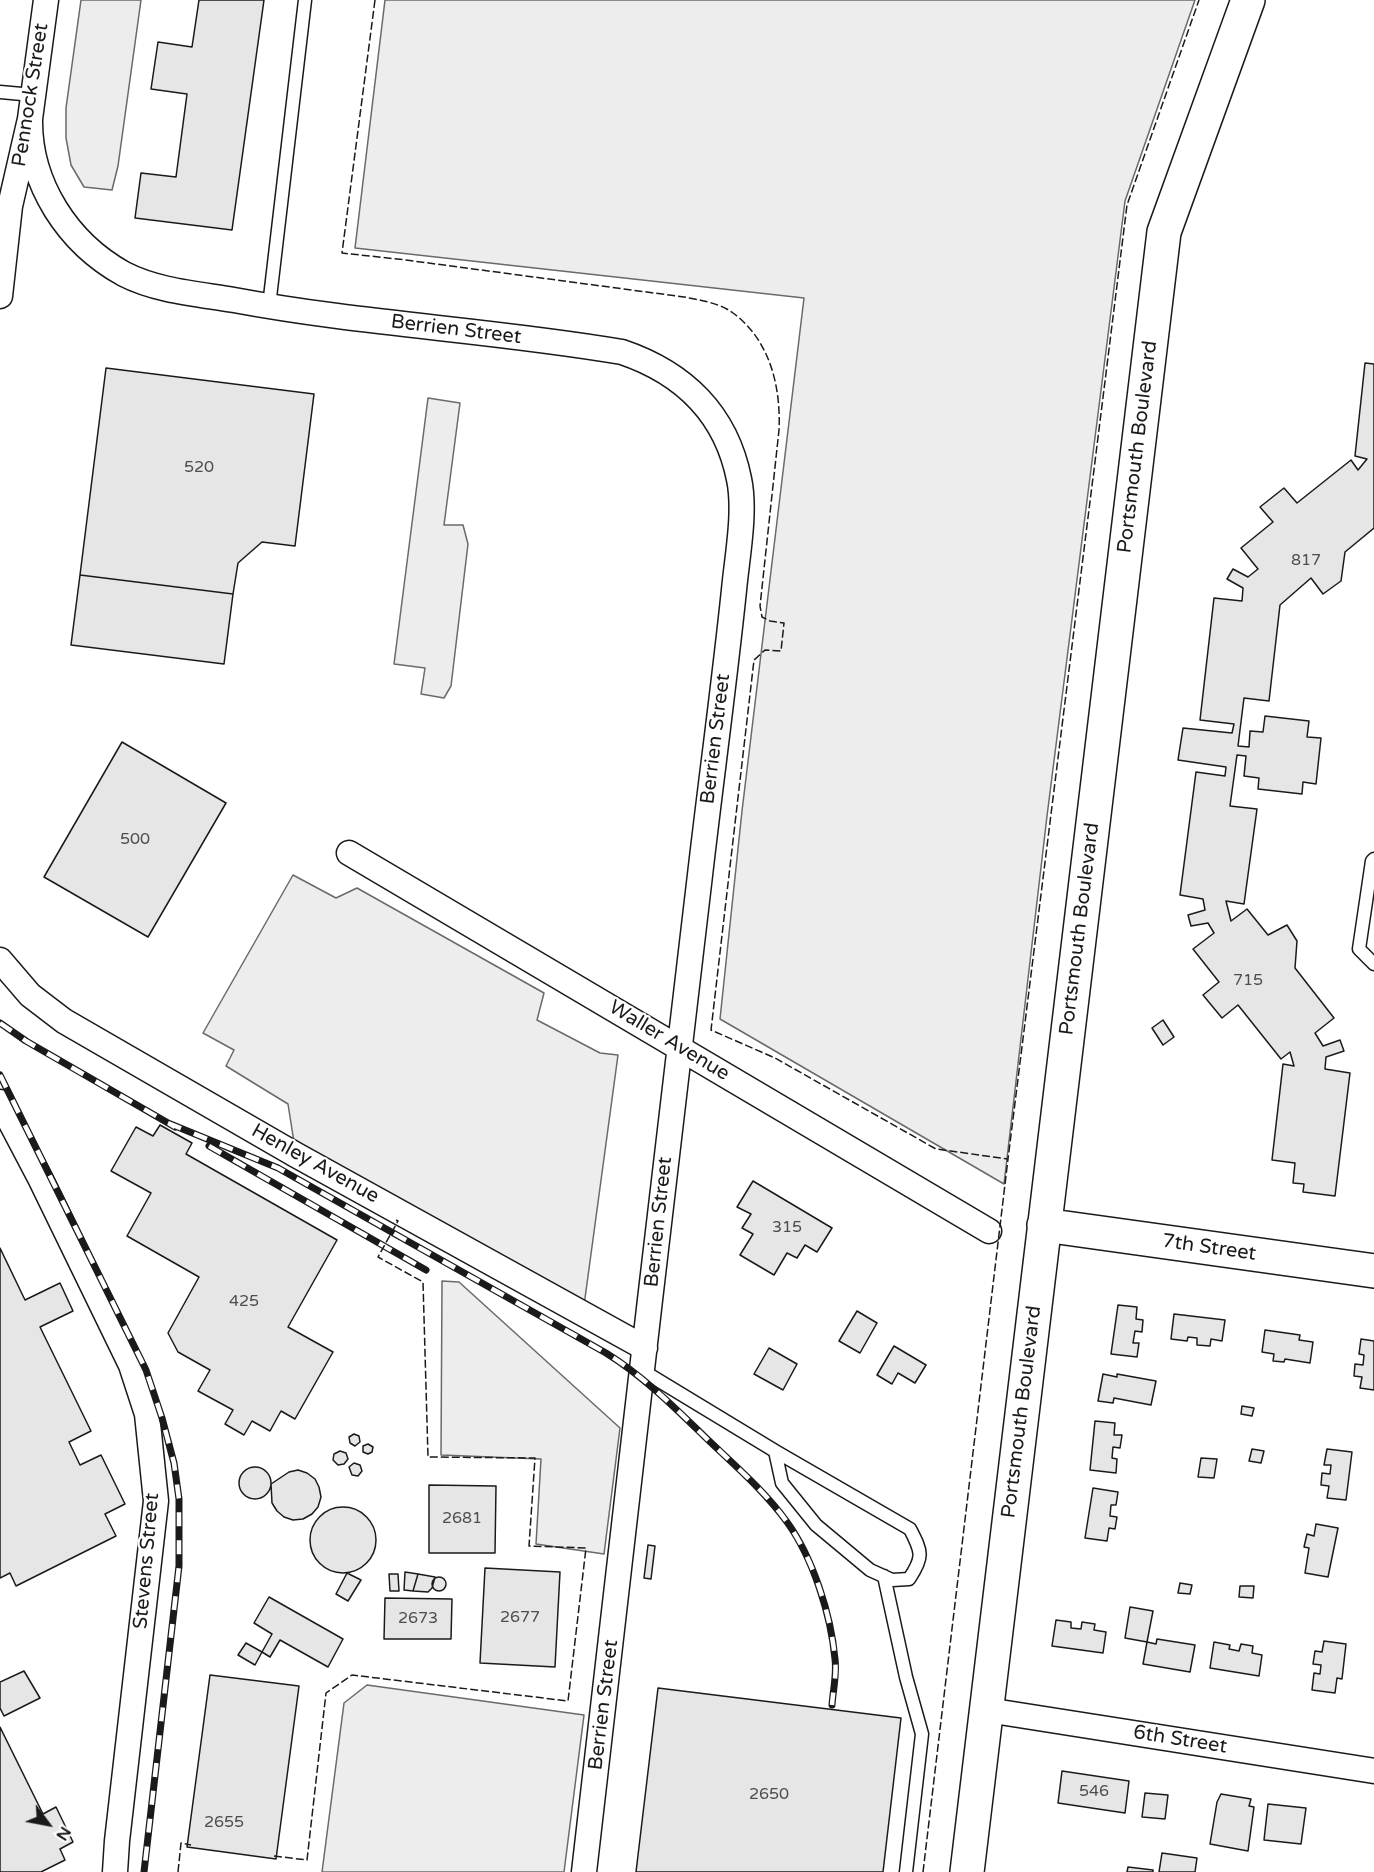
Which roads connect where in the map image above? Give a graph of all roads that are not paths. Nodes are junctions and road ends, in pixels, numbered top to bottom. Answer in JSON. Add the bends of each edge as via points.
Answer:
{"nodes":[{"id":1,"x":46,"y":0,"type":"edge"},
{"id":2,"x":305,"y":0,"type":"edge"},
{"id":3,"x":1248,"y":0,"type":"edge"},
{"id":4,"x":1,"y":92,"type":"edge"},
{"id":5,"x":33,"y":95,"type":"junction"},
{"id":6,"x":30,"y":119,"type":"junction"},
{"id":7,"x":5,"y":206,"type":"edge"},
{"id":8,"x":0,"y":296,"type":"edge"},
{"id":9,"x":269,"y":306,"type":"junction"},
{"id":10,"x":349,"y":853,"type":"dead end"},
{"id":11,"x":1374,"y":860,"type":"edge"},
{"id":12,"x":0,"y":960,"type":"edge"},
{"id":13,"x":1374,"y":964,"type":"edge"},
{"id":14,"x":679,"y":1047,"type":"junction"},
{"id":15,"x":0,"y":1102,"type":"edge"},
{"id":16,"x":1044,"y":1225,"type":"junction"},
{"id":17,"x":989,"y":1231,"type":"dead end"},
{"id":18,"x":1374,"y":1271,"type":"edge"},
{"id":19,"x":644,"y":1359,"type":"junction"},
{"id":20,"x":775,"y":1451,"type":"junction"},
{"id":21,"x":885,"y":1576,"type":"junction"},
{"id":22,"x":987,"y":1710,"type":"junction"},
{"id":23,"x":1374,"y":1771,"type":"edge"},
{"id":24,"x":115,"y":1872,"type":"edge"},
{"id":25,"x":584,"y":1872,"type":"edge"},
{"id":26,"x":906,"y":1872,"type":"edge"},
{"id":27,"x":967,"y":1872,"type":"edge"}],
"edges":[{"from":1,"to":5,"type":"street","name":"Pennock Street"},
{"from":2,"to":9,"type":"lane"},
{"from":3,"to":16,"type":"main road","name":"Portsmouth Boulevard","via":[[1164,232]]},
{"from":4,"to":5,"type":"lane"},
{"from":5,"to":6,"type":"street","name":"Pennock Street"},
{"from":6,"to":7,"type":"street","name":"Pennock Street"},
{"from":6,"to":9,"type":"street","name":"Berrien Street","via":[[34,159],[48,196],[70,231],[102,260],[153,285]]},
{"from":7,"to":8,"type":"street","name":"Pennock Street"},
{"from":9,"to":14,"type":"street","name":"Berrien Street","via":[[622,351],[678,379],[703,403],[720,428],[734,458],[741,484],[741,506],[730,632]]},
{"from":10,"to":14,"type":"street","name":"Waller Avenue"},
{"from":11,"to":13,"type":"lane","via":[[1359,949]]},
{"from":12,"to":19,"type":"street","name":"Henley Avenue","via":[[30,995],[64,1021]]},
{"from":14,"to":17,"type":"street","name":"Waller Avenue"},
{"from":14,"to":19,"type":"street","name":"Berrien Street"},
{"from":15,"to":24,"type":"street","name":"Stevens Street","via":[[131,1365],[147,1414],[156,1501]]},
{"from":16,"to":18,"type":"main road","name":"7th Street"},
{"from":16,"to":22,"type":"main road","name":"Portsmouth Boulevard"},
{"from":19,"to":20,"type":"lane"},
{"from":19,"to":25,"type":"street","name":"Berrien Street"},
{"from":20,"to":21,"type":"lane","via":[[782,1483],[816,1525],[870,1570]]},
{"from":20,"to":21,"type":"lane","via":[[910,1529],[920,1549],[919,1564],[909,1579],[892,1580]]},
{"from":21,"to":26,"type":"lane","via":[[922,1734]]},
{"from":22,"to":23,"type":"street","name":"6th Street"},
{"from":22,"to":27,"type":"main road","name":"Portsmouth Boulevard"}]}
